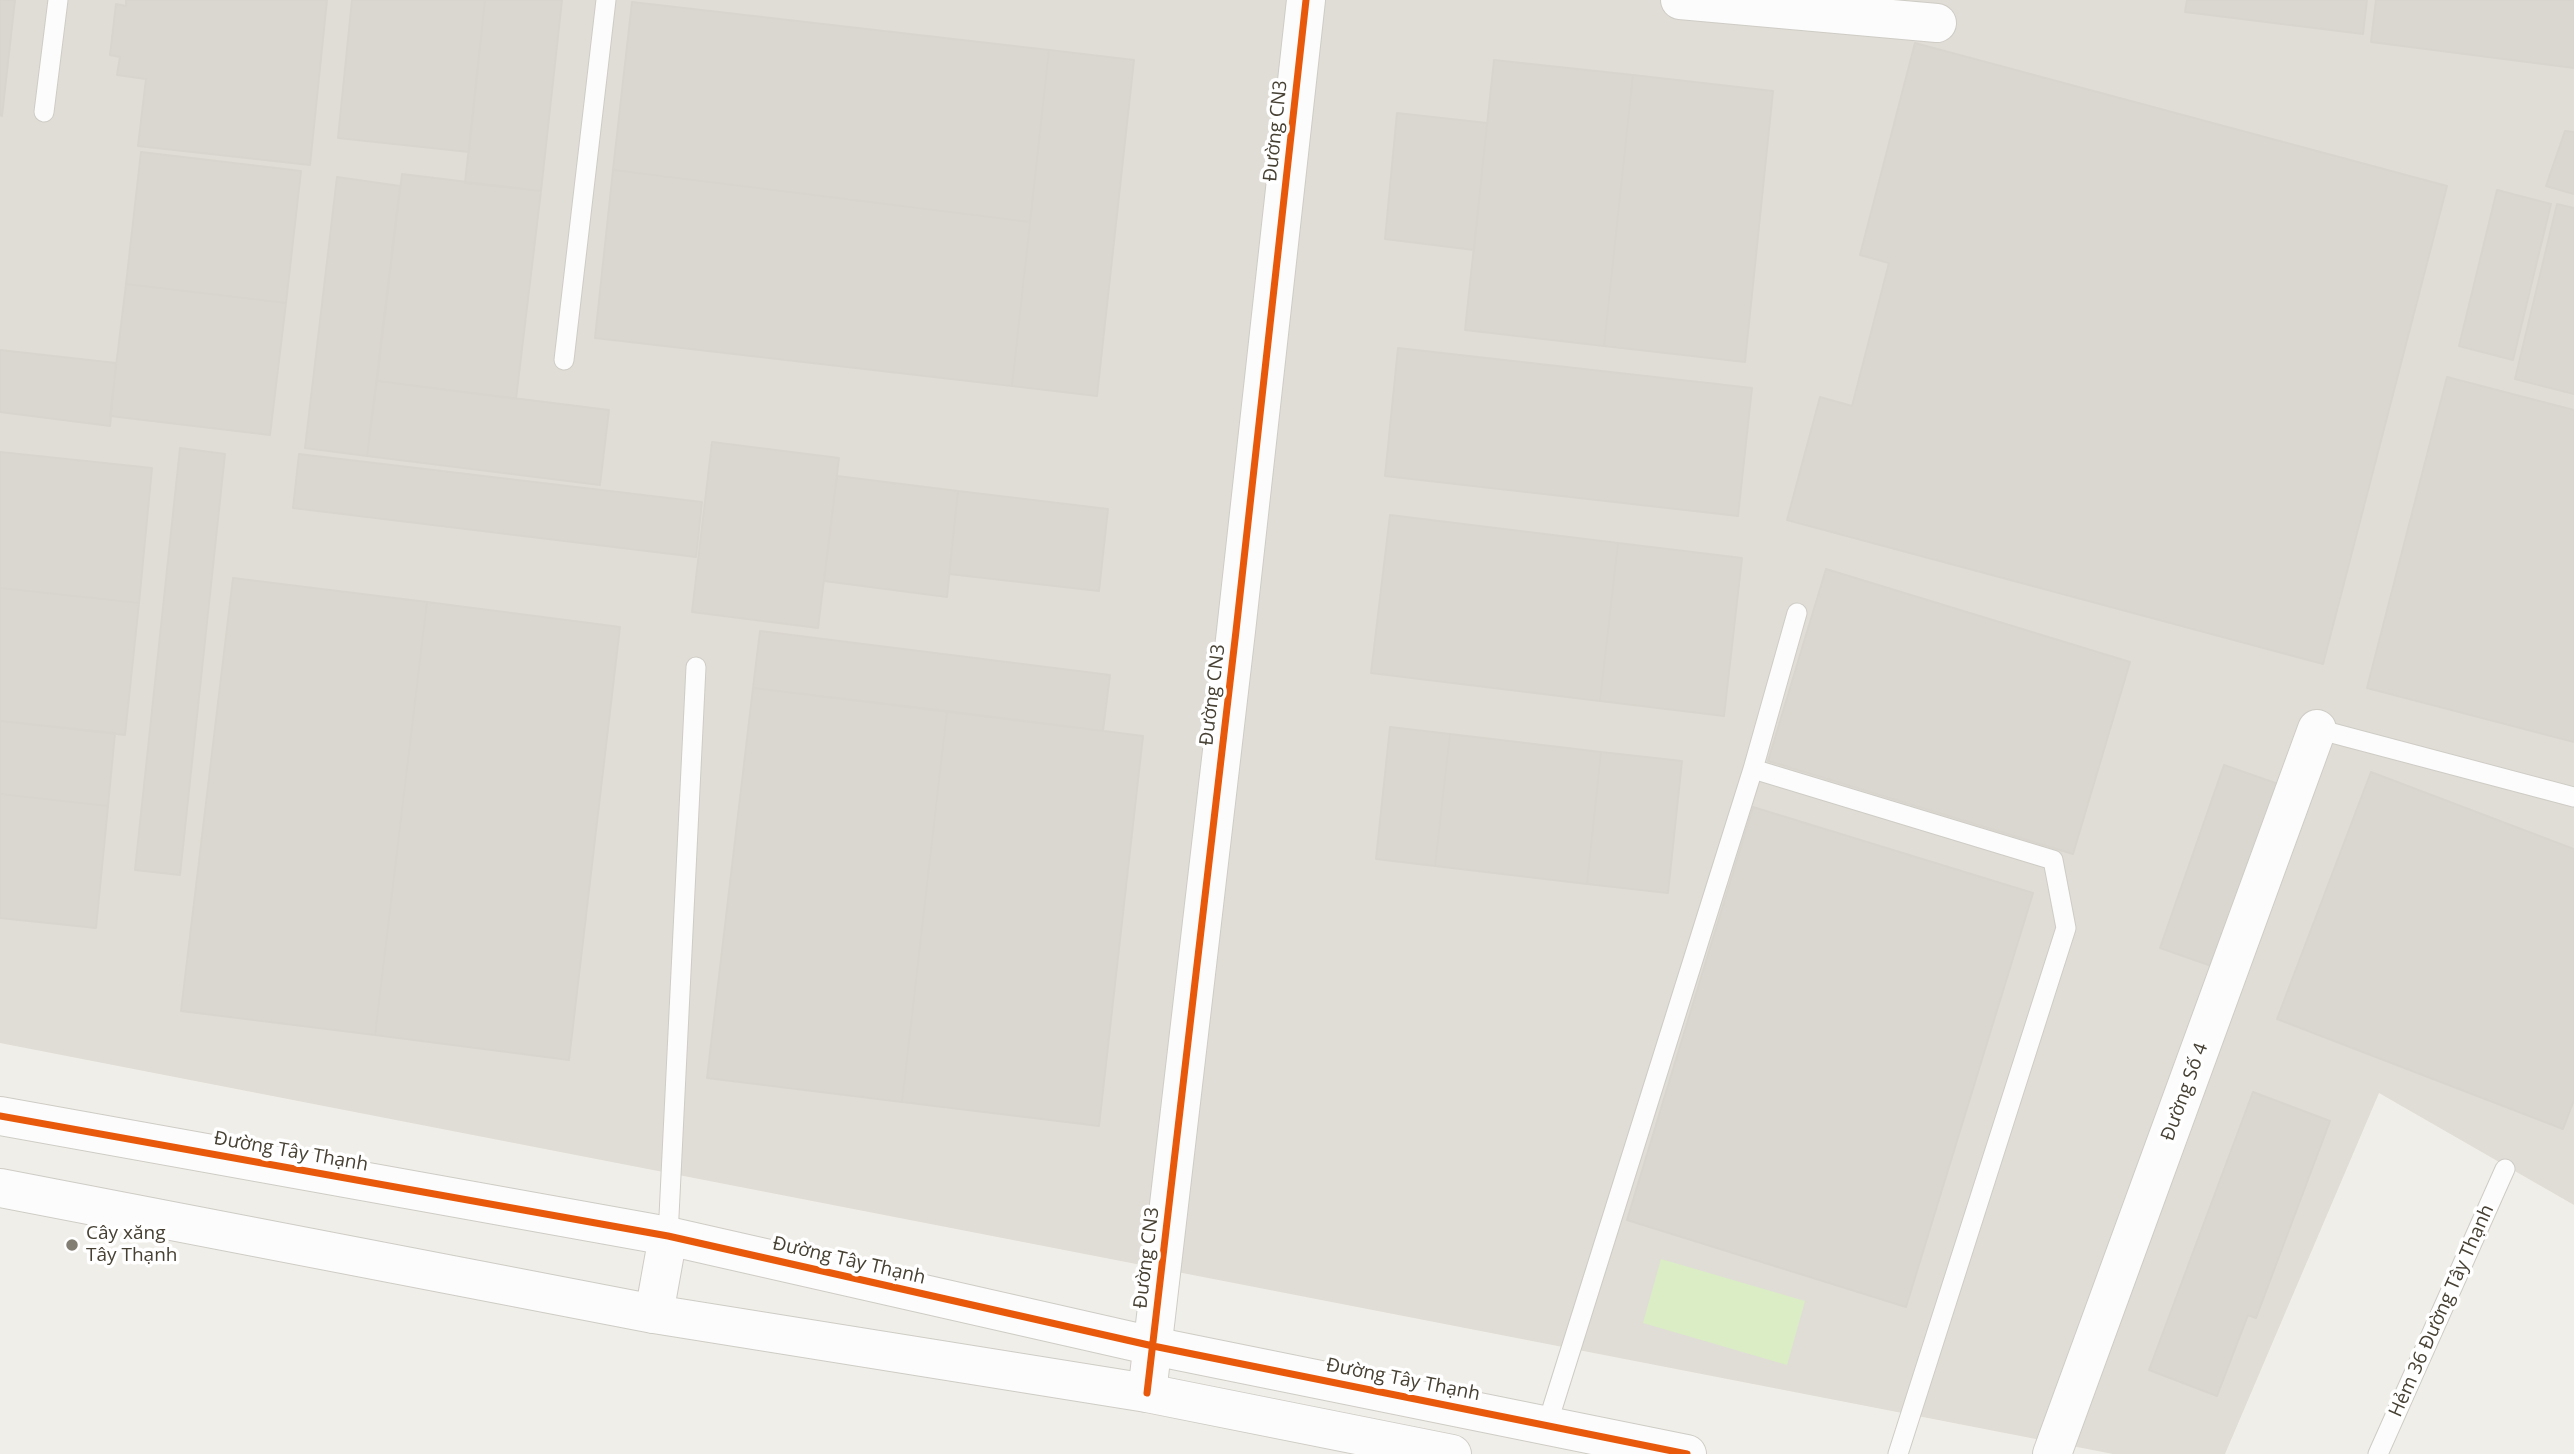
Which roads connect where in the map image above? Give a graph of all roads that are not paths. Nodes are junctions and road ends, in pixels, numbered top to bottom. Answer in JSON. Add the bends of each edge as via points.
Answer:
{"nodes":[{"id":1,"x":58,"y":0,"type":"edge"},
{"id":2,"x":606,"y":0,"type":"edge"},
{"id":3,"x":1306,"y":0,"type":"edge"},
{"id":4,"x":1680,"y":0,"type":"edge"},
{"id":5,"x":1937,"y":23,"type":"dead end"},
{"id":6,"x":44,"y":112,"type":"dead end"},
{"id":7,"x":564,"y":360,"type":"dead end"},
{"id":8,"x":1797,"y":613,"type":"dead end"},
{"id":9,"x":696,"y":667,"type":"dead end"},
{"id":10,"x":2317,"y":729,"type":"joint"},
{"id":11,"x":1752,"y":769,"type":"junction"},
{"id":12,"x":2574,"y":797,"type":"edge"},
{"id":13,"x":0,"y":1116,"type":"edge"},
{"id":14,"x":2505,"y":1169,"type":"dead end"},
{"id":15,"x":0,"y":1188,"type":"edge"},
{"id":16,"x":668,"y":1236,"type":"junction"},
{"id":17,"x":654,"y":1314,"type":"junction"},
{"id":18,"x":1153,"y":1346,"type":"junction"},
{"id":19,"x":1147,"y":1393,"type":"junction"},
{"id":20,"x":1547,"y":1425,"type":"junction"},
{"id":21,"x":1452,"y":1454,"type":"edge"},
{"id":22,"x":1687,"y":1454,"type":"edge"},
{"id":23,"x":1898,"y":1454,"type":"edge"},
{"id":24,"x":2052,"y":1454,"type":"edge"},
{"id":25,"x":2378,"y":1454,"type":"edge"}],
"edges":[{"from":1,"to":6,"type":"lane"},
{"from":2,"to":7,"type":"lane"},
{"from":3,"to":18,"type":"street","name":"Đường CN3"},
{"from":4,"to":5,"type":"street"},
{"from":8,"to":11,"type":"lane"},
{"from":9,"to":16,"type":"lane"},
{"from":10,"to":12,"type":"lane"},
{"from":10,"to":24,"type":"street","name":"Đường Số 4"},
{"from":11,"to":20,"type":"lane"},
{"from":11,"to":23,"type":"lane","via":[[2053,860],[2066,928]]},
{"from":13,"to":16,"type":"street","name":"Đường Tây Thạnh"},
{"from":14,"to":25,"type":"lane","name":"Hẻm 36 Đường Tây Thạnh"},
{"from":15,"to":17,"type":"street"},
{"from":16,"to":17,"type":"street"},
{"from":16,"to":18,"type":"street","name":"Đường Tây Thạnh"},
{"from":17,"to":19,"type":"street"},
{"from":18,"to":19,"type":"street","name":"Đường CN3"},
{"from":18,"to":20,"type":"street","name":"Đường Tây Thạnh"},
{"from":19,"to":21,"type":"street"},
{"from":20,"to":22,"type":"street","name":"Đường Tây Thạnh"}]}
